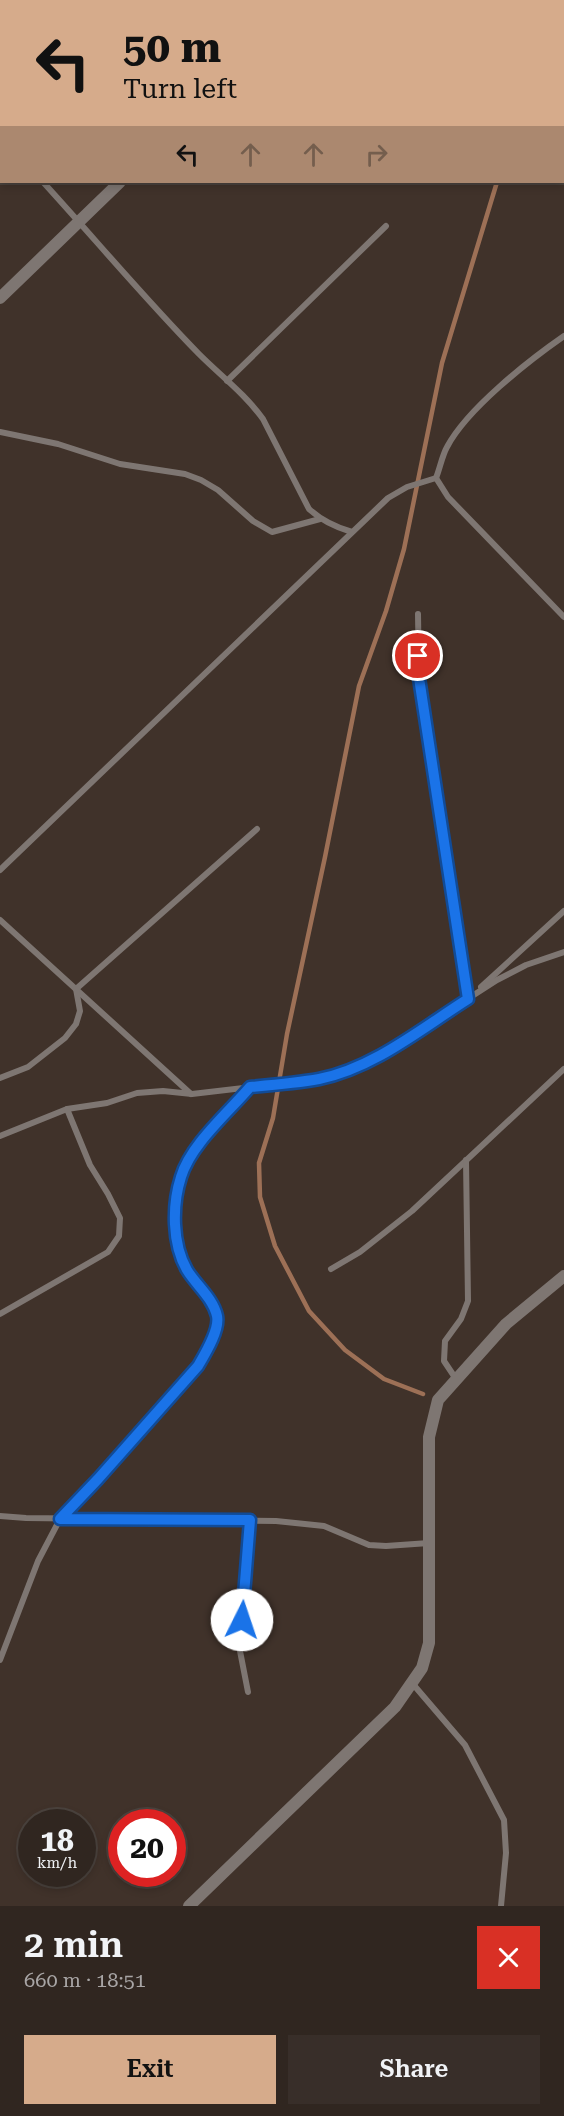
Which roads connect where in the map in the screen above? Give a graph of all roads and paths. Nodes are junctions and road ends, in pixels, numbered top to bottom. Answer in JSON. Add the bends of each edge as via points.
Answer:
{"nodes":[{"id":1,"x":44,"y":183,"type":"edge"},
{"id":2,"x":119,"y":183,"type":"edge"},
{"id":3,"x":79,"y":222,"type":"junction"},
{"id":4,"x":386,"y":226,"type":"dead end"},
{"id":5,"x":0,"y":298,"type":"edge"},
{"id":6,"x":564,"y":336,"type":"edge"},
{"id":7,"x":227,"y":381,"type":"junction"},
{"id":8,"x":0,"y":432,"type":"edge"},
{"id":9,"x":436,"y":478,"type":"junction"},
{"id":10,"x":320,"y":519,"type":"junction"},
{"id":11,"x":352,"y":532,"type":"junction"},
{"id":12,"x":418,"y":614,"type":"dead end"},
{"id":13,"x":564,"y":617,"type":"edge"},
{"id":14,"x":257,"y":829,"type":"dead end"},
{"id":15,"x":0,"y":870,"type":"edge"},
{"id":16,"x":564,"y":911,"type":"edge"},
{"id":17,"x":0,"y":920,"type":"edge"},
{"id":18,"x":563,"y":954,"type":"edge"},
{"id":19,"x":76,"y":989,"type":"junction"},
{"id":20,"x":468,"y":999,"type":"junction"},
{"id":21,"x":564,"y":1069,"type":"edge"},
{"id":22,"x":0,"y":1078,"type":"edge"},
{"id":23,"x":250,"y":1087,"type":"junction"},
{"id":24,"x":192,"y":1094,"type":"junction"},
{"id":25,"x":67,"y":1109,"type":"junction"},
{"id":26,"x":0,"y":1136,"type":"edge"},
{"id":27,"x":466,"y":1160,"type":"junction"},
{"id":28,"x":331,"y":1269,"type":"dead end"},
{"id":29,"x":564,"y":1276,"type":"edge"},
{"id":30,"x":0,"y":1314,"type":"edge"},
{"id":31,"x":456,"y":1379,"type":"junction"},
{"id":32,"x":0,"y":1516,"type":"edge"},
{"id":33,"x":60,"y":1519,"type":"junction"},
{"id":34,"x":250,"y":1520,"type":"junction"},
{"id":35,"x":429,"y":1544,"type":"junction"},
{"id":36,"x":0,"y":1660,"type":"edge"},
{"id":37,"x":412,"y":1683,"type":"junction"},
{"id":38,"x":248,"y":1692,"type":"dead end"},
{"id":39,"x":189,"y":1906,"type":"edge"},
{"id":40,"x":501,"y":1906,"type":"edge"}],
"edges":[{"from":1,"to":3,"type":"lane"},
{"from":2,"to":3,"type":"street"},
{"from":3,"to":5,"type":"street"},
{"from":3,"to":7,"type":"lane"},
{"from":4,"to":7,"type":"lane"},
{"from":6,"to":9,"type":"lane","via":[[472,413],[445,449]]},
{"from":7,"to":10,"type":"lane","via":[[263,419],[309,509]]},
{"from":8,"to":10,"type":"lane","via":[[58,444],[120,464],[185,474],[218,490],[272,532]]},
{"from":9,"to":11,"type":"lane","via":[[388,498]]},
{"from":9,"to":13,"type":"lane","via":[[448,497]]},
{"from":10,"to":11,"type":"lane"},
{"from":11,"to":15,"type":"lane"},
{"from":12,"to":20,"type":"lane","via":[[419,678]]},
{"from":14,"to":19,"type":"lane"},
{"from":16,"to":20,"type":"lane"},
{"from":17,"to":19,"type":"lane"},
{"from":18,"to":20,"type":"lane","via":[[526,965]]},
{"from":19,"to":22,"type":"lane","via":[[80,1011],[76,1024],[28,1067]]},
{"from":19,"to":24,"type":"lane"},
{"from":20,"to":23,"type":"lane","via":[[379,1056],[348,1070],[320,1079]]},
{"from":21,"to":27,"type":"lane"},
{"from":23,"to":24,"type":"lane"},
{"from":23,"to":33,"type":"lane","via":[[198,1145],[181,1175],[175,1202],[177,1239],[187,1269],[218,1317],[211,1345],[198,1366]]},
{"from":24,"to":25,"type":"lane","via":[[137,1093]]},
{"from":25,"to":26,"type":"lane"},
{"from":25,"to":30,"type":"lane","via":[[90,1165],[120,1218],[119,1236],[108,1252]]},
{"from":27,"to":28,"type":"lane","via":[[396,1224]]},
{"from":27,"to":31,"type":"lane","via":[[468,1301],[445,1341],[444,1360]]},
{"from":29,"to":31,"type":"street","via":[[506,1324]]},
{"from":31,"to":35,"type":"street","via":[[438,1400],[429,1437]]},
{"from":32,"to":33,"type":"lane"},
{"from":33,"to":34,"type":"lane"},
{"from":33,"to":36,"type":"lane","via":[[38,1561]]},
{"from":34,"to":35,"type":"lane","via":[[324,1526],[369,1545]]},
{"from":34,"to":38,"type":"lane","via":[[240,1651]]},
{"from":35,"to":37,"type":"street","via":[[429,1643],[422,1668]]},
{"from":37,"to":39,"type":"street","via":[[395,1707]]},
{"from":37,"to":40,"type":"lane","via":[[465,1745],[504,1820],[506,1853]]}]}
